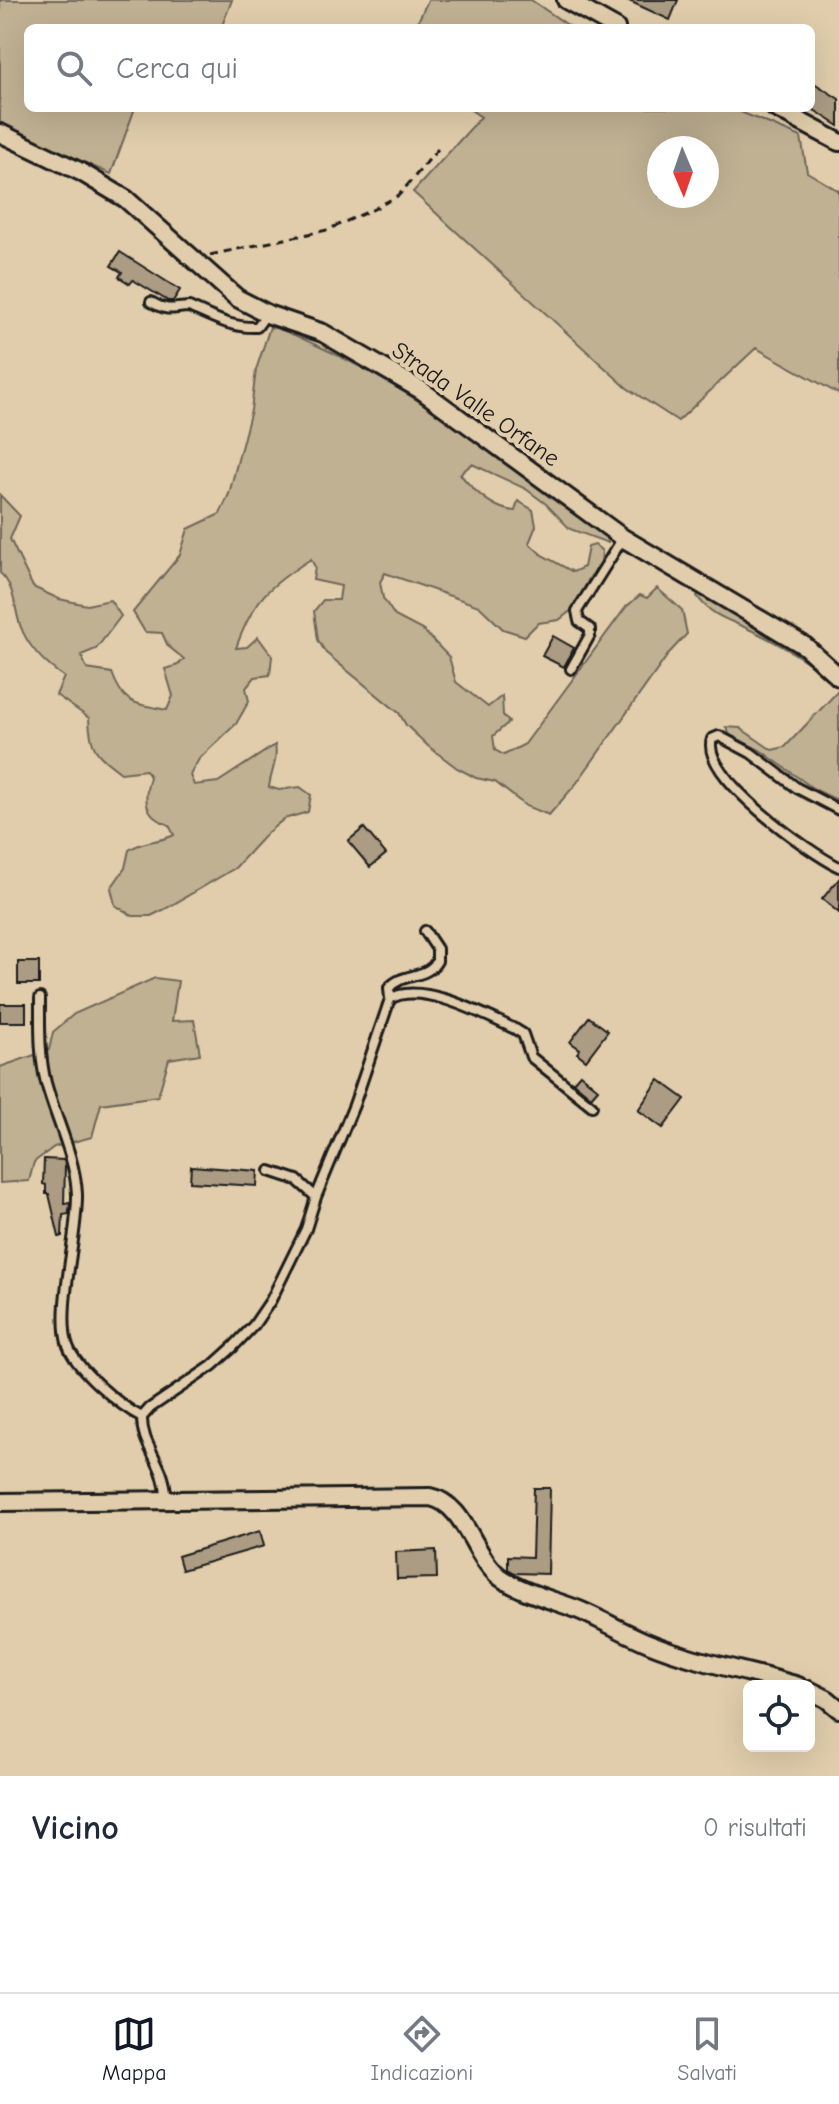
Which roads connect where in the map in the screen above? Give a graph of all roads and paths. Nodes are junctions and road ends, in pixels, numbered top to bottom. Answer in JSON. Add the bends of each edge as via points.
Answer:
{"nodes":[{"id":1,"x":566,"y":0,"type":"edge"},
{"id":2,"x":609,"y":24,"type":"edge"},
{"id":3,"x":783,"y":112,"type":"edge"},
{"id":4,"x":0,"y":133,"type":"edge"},
{"id":5,"x":839,"y":142,"type":"edge"},
{"id":6,"x":438,"y":149,"type":"dead end"},
{"id":7,"x":196,"y":262,"type":"junction"},
{"id":8,"x":151,"y":302,"type":"dead end"},
{"id":9,"x":267,"y":313,"type":"junction"},
{"id":10,"x":623,"y":538,"type":"junction"},
{"id":11,"x":571,"y":669,"type":"dead end"},
{"id":12,"x":839,"y":677,"type":"edge"},
{"id":13,"x":839,"y":810,"type":"edge"},
{"id":14,"x":839,"y":867,"type":"edge"},
{"id":15,"x":425,"y":931,"type":"dead end"},
{"id":16,"x":40,"y":998,"type":"dead end"},
{"id":17,"x":390,"y":999,"type":"junction"},
{"id":18,"x":592,"y":1106,"type":"dead end"},
{"id":19,"x":270,"y":1171,"type":"dead end"},
{"id":20,"x":316,"y":1197,"type":"junction"},
{"id":21,"x":142,"y":1417,"type":"junction"},
{"id":22,"x":166,"y":1499,"type":"junction"},
{"id":23,"x":0,"y":1502,"type":"edge"},
{"id":24,"x":777,"y":1680,"type":"edge"},
{"id":25,"x":815,"y":1693,"type":"edge"},
{"id":26,"x":839,"y":1709,"type":"edge"}],
"edges":[{"from":1,"to":2,"type":"street"},
{"from":3,"to":5,"type":"street"},
{"from":4,"to":7,"type":"street","name":"Strada Valle Orfane","via":[[126,199]]},
{"from":6,"to":7,"type":"path","via":[[399,195],[374,209],[327,230],[218,252]]},
{"from":7,"to":9,"type":"street","name":"Strada Valle Orfane","via":[[237,298]]},
{"from":8,"to":9,"type":"lane","via":[[174,311],[189,307],[239,327],[257,327]]},
{"from":9,"to":10,"type":"street","name":"Strada Valle Orfane","via":[[323,333],[421,390]]},
{"from":10,"to":11,"type":"lane","via":[[577,611],[590,635]]},
{"from":10,"to":12,"type":"street","name":"Strada Valle Orfane","via":[[805,646]]},
{"from":13,"to":14,"type":"lane","via":[[797,788],[732,741],[712,739],[711,755],[732,785],[792,838]]},
{"from":15,"to":17,"type":"lane","via":[[437,949],[437,961],[427,973],[395,981]]},
{"from":16,"to":21,"type":"lane","via":[[45,1079],[77,1190],[64,1323],[68,1347],[90,1376]]},
{"from":17,"to":18,"type":"lane","via":[[401,994],[432,996],[515,1029],[523,1034],[531,1057]]},
{"from":17,"to":20,"type":"lane"},
{"from":19,"to":20,"type":"lane","via":[[297,1180]]},
{"from":20,"to":21,"type":"lane","via":[[292,1262],[254,1325],[212,1366]]},
{"from":21,"to":22,"type":"lane","via":[[143,1432],[166,1483]]},
{"from":22,"to":23,"type":"street"},
{"from":22,"to":24,"type":"street","via":[[441,1499],[484,1561],[519,1587],[652,1645]]},
{"from":25,"to":26,"type":"street"}]}
